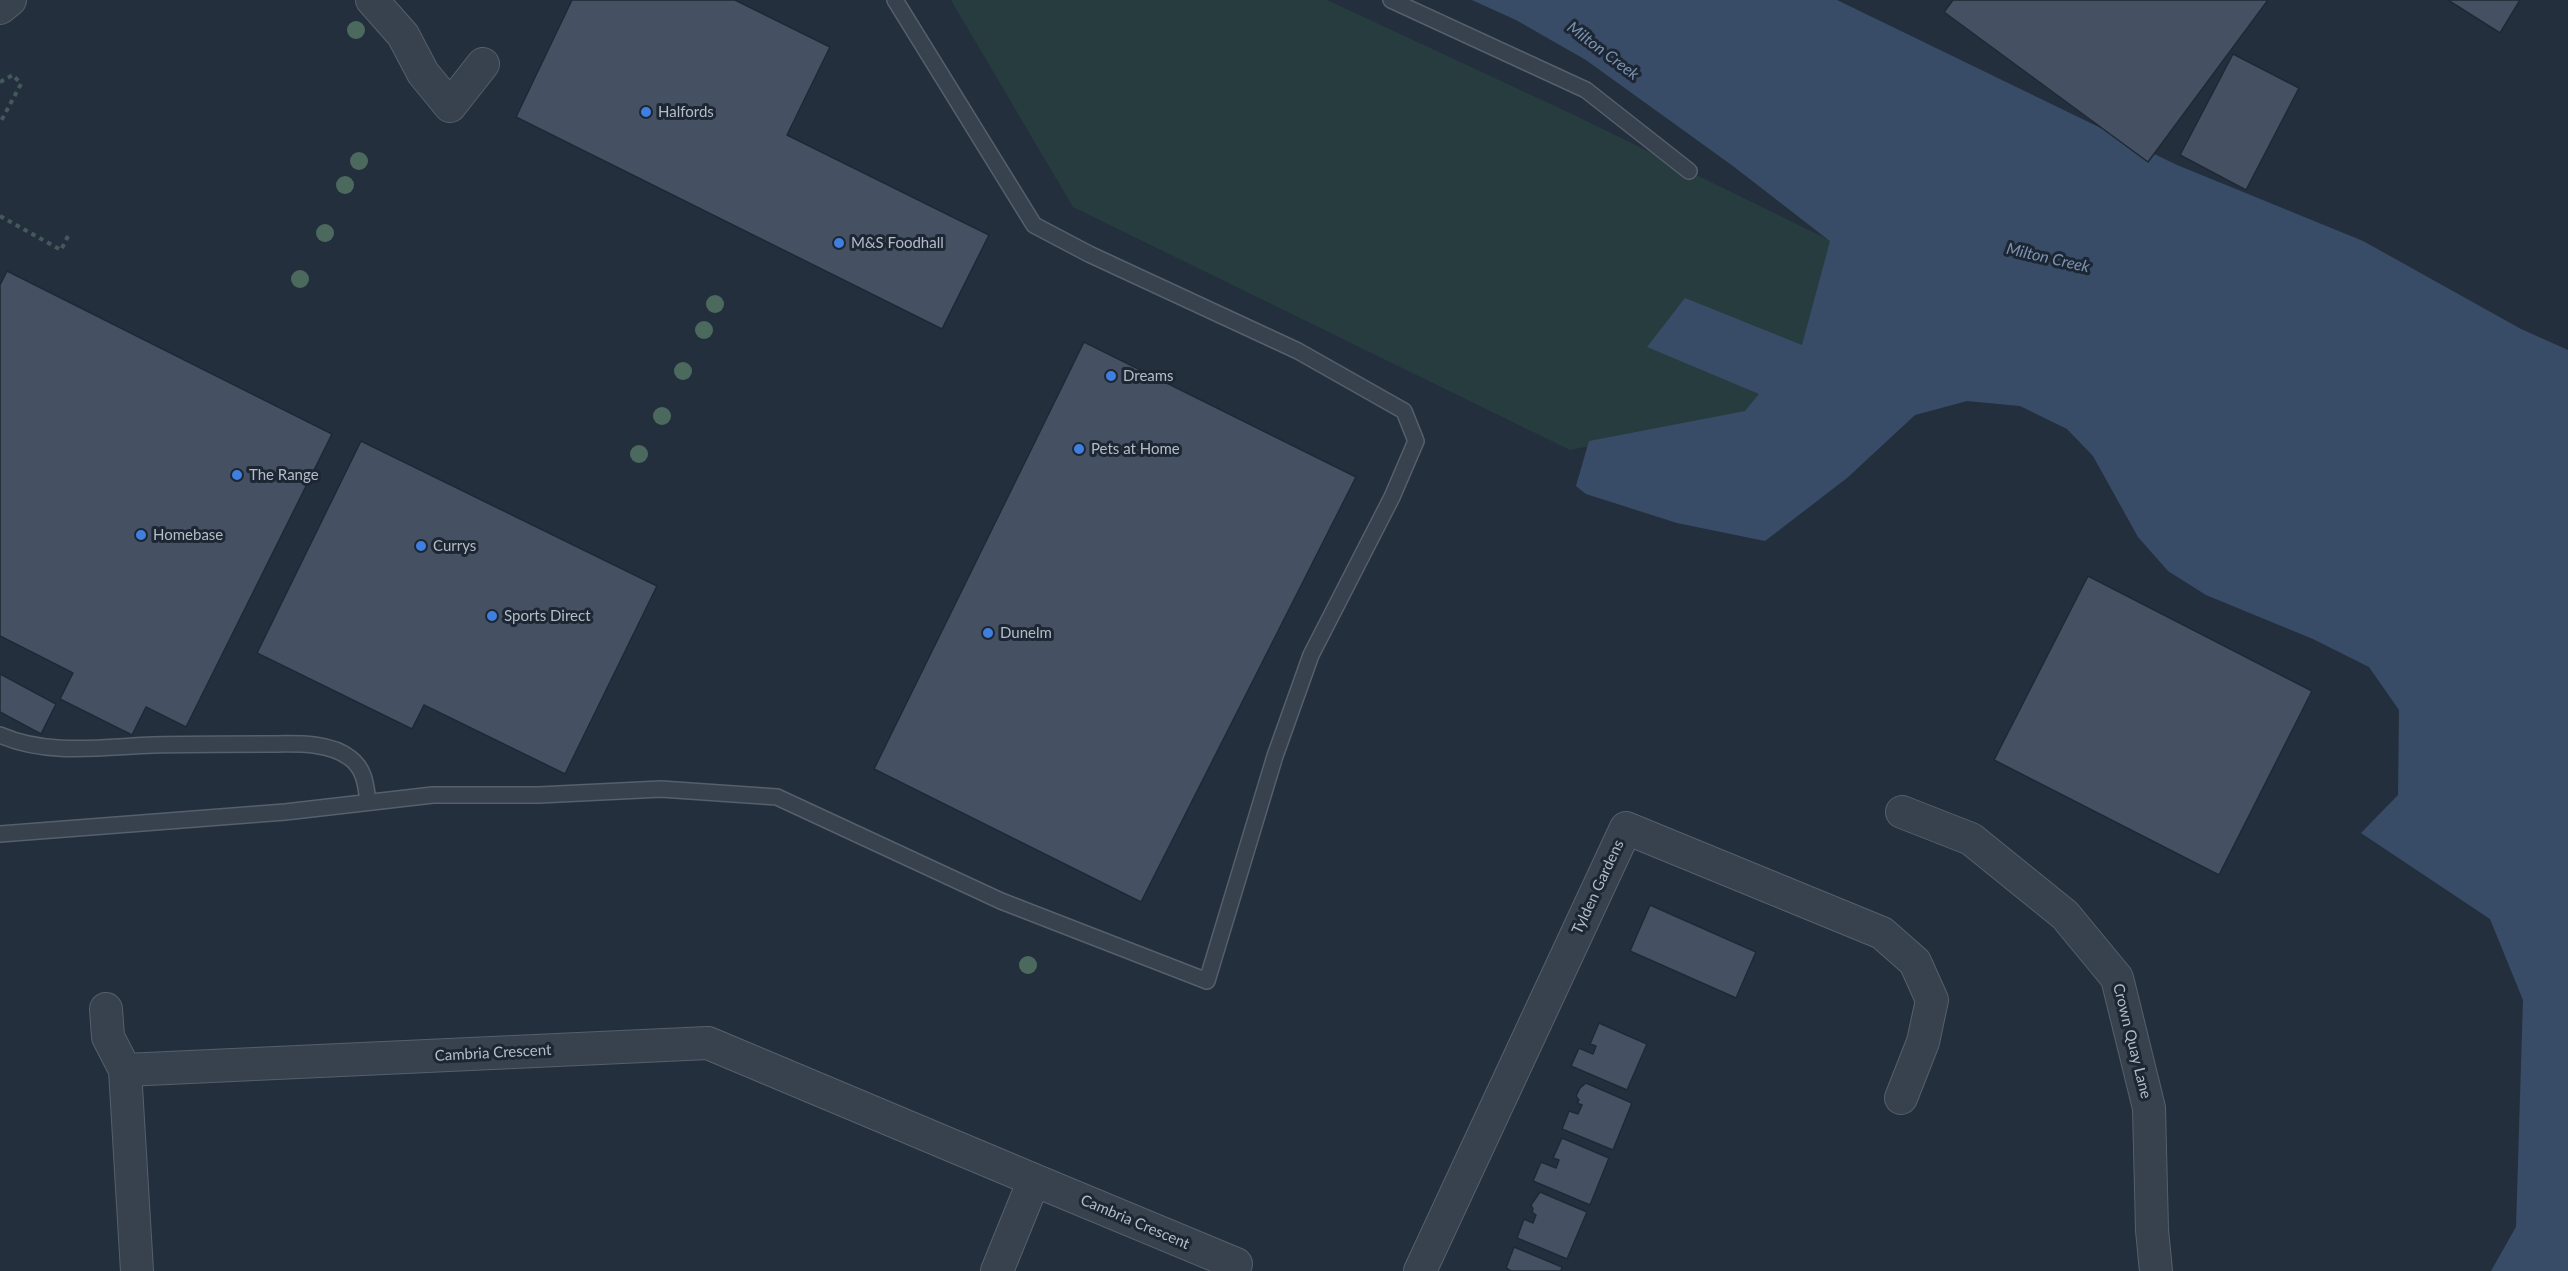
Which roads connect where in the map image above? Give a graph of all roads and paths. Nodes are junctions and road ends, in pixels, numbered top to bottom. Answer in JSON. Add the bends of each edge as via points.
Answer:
{"nodes":[{"id":1,"x":10,"y":0,"type":"edge"},
{"id":2,"x":372,"y":0,"type":"edge"},
{"id":3,"x":895,"y":0,"type":"edge"},
{"id":4,"x":1391,"y":0,"type":"edge"},
{"id":5,"x":0,"y":8,"type":"edge"},
{"id":6,"x":483,"y":64,"type":"dead end"},
{"id":7,"x":0,"y":82,"type":"edge"},
{"id":8,"x":0,"y":123,"type":"edge"},
{"id":9,"x":1689,"y":171,"type":"dead end"},
{"id":10,"x":0,"y":216,"type":"edge"},
{"id":11,"x":70,"y":232,"type":"dead end"},
{"id":12,"x":0,"y":735,"type":"edge"},
{"id":13,"x":368,"y":802,"type":"junction"},
{"id":14,"x":1902,"y":812,"type":"dead end"},
{"id":15,"x":0,"y":834,"type":"edge"},
{"id":16,"x":106,"y":1009,"type":"dead end"},
{"id":17,"x":125,"y":1070,"type":"junction"},
{"id":18,"x":1901,"y":1098,"type":"dead end"},
{"id":19,"x":1034,"y":1180,"type":"junction"},
{"id":20,"x":1236,"y":1264,"type":"dead end"},
{"id":21,"x":137,"y":1271,"type":"edge"},
{"id":22,"x":997,"y":1271,"type":"edge"},
{"id":23,"x":1420,"y":1271,"type":"edge"},
{"id":24,"x":2156,"y":1271,"type":"edge"}],
"edges":[{"from":1,"to":5,"type":"street"},
{"from":2,"to":6,"type":"street","via":[[403,34],[423,73],[450,106]]},
{"from":3,"to":13,"type":"lane","via":[[1034,225],[1298,351],[1404,411],[1416,441],[1392,497],[1311,655],[1275,756],[1207,981],[1001,901],[777,797],[661,789],[433,795]]},
{"from":4,"to":9,"type":"lane","via":[[1586,90]]},
{"from":7,"to":8,"type":"path","via":[[13,75],[21,84]]},
{"from":10,"to":11,"type":"path","via":[[61,250]]},
{"from":12,"to":13,"type":"lane","via":[[52,749],[192,744],[302,744],[330,748],[351,758],[366,778]]},
{"from":13,"to":15,"type":"lane"},
{"from":14,"to":24,"type":"street","name":"Crown Quay Lane","via":[[1971,839],[2065,915],[2117,978],[2149,1108]]},
{"from":16,"to":17,"type":"street","via":[[108,1037]]},
{"from":17,"to":19,"type":"street","name":"Cambria Crescent","via":[[708,1043]]},
{"from":17,"to":21,"type":"street"},
{"from":18,"to":23,"type":"street","name":"Tylden Gardens","via":[[1923,1042],[1932,1000],[1916,962],[1882,933],[1626,828]]},
{"from":19,"to":20,"type":"street","name":"Cambria Crescent"},
{"from":19,"to":22,"type":"street"}]}
